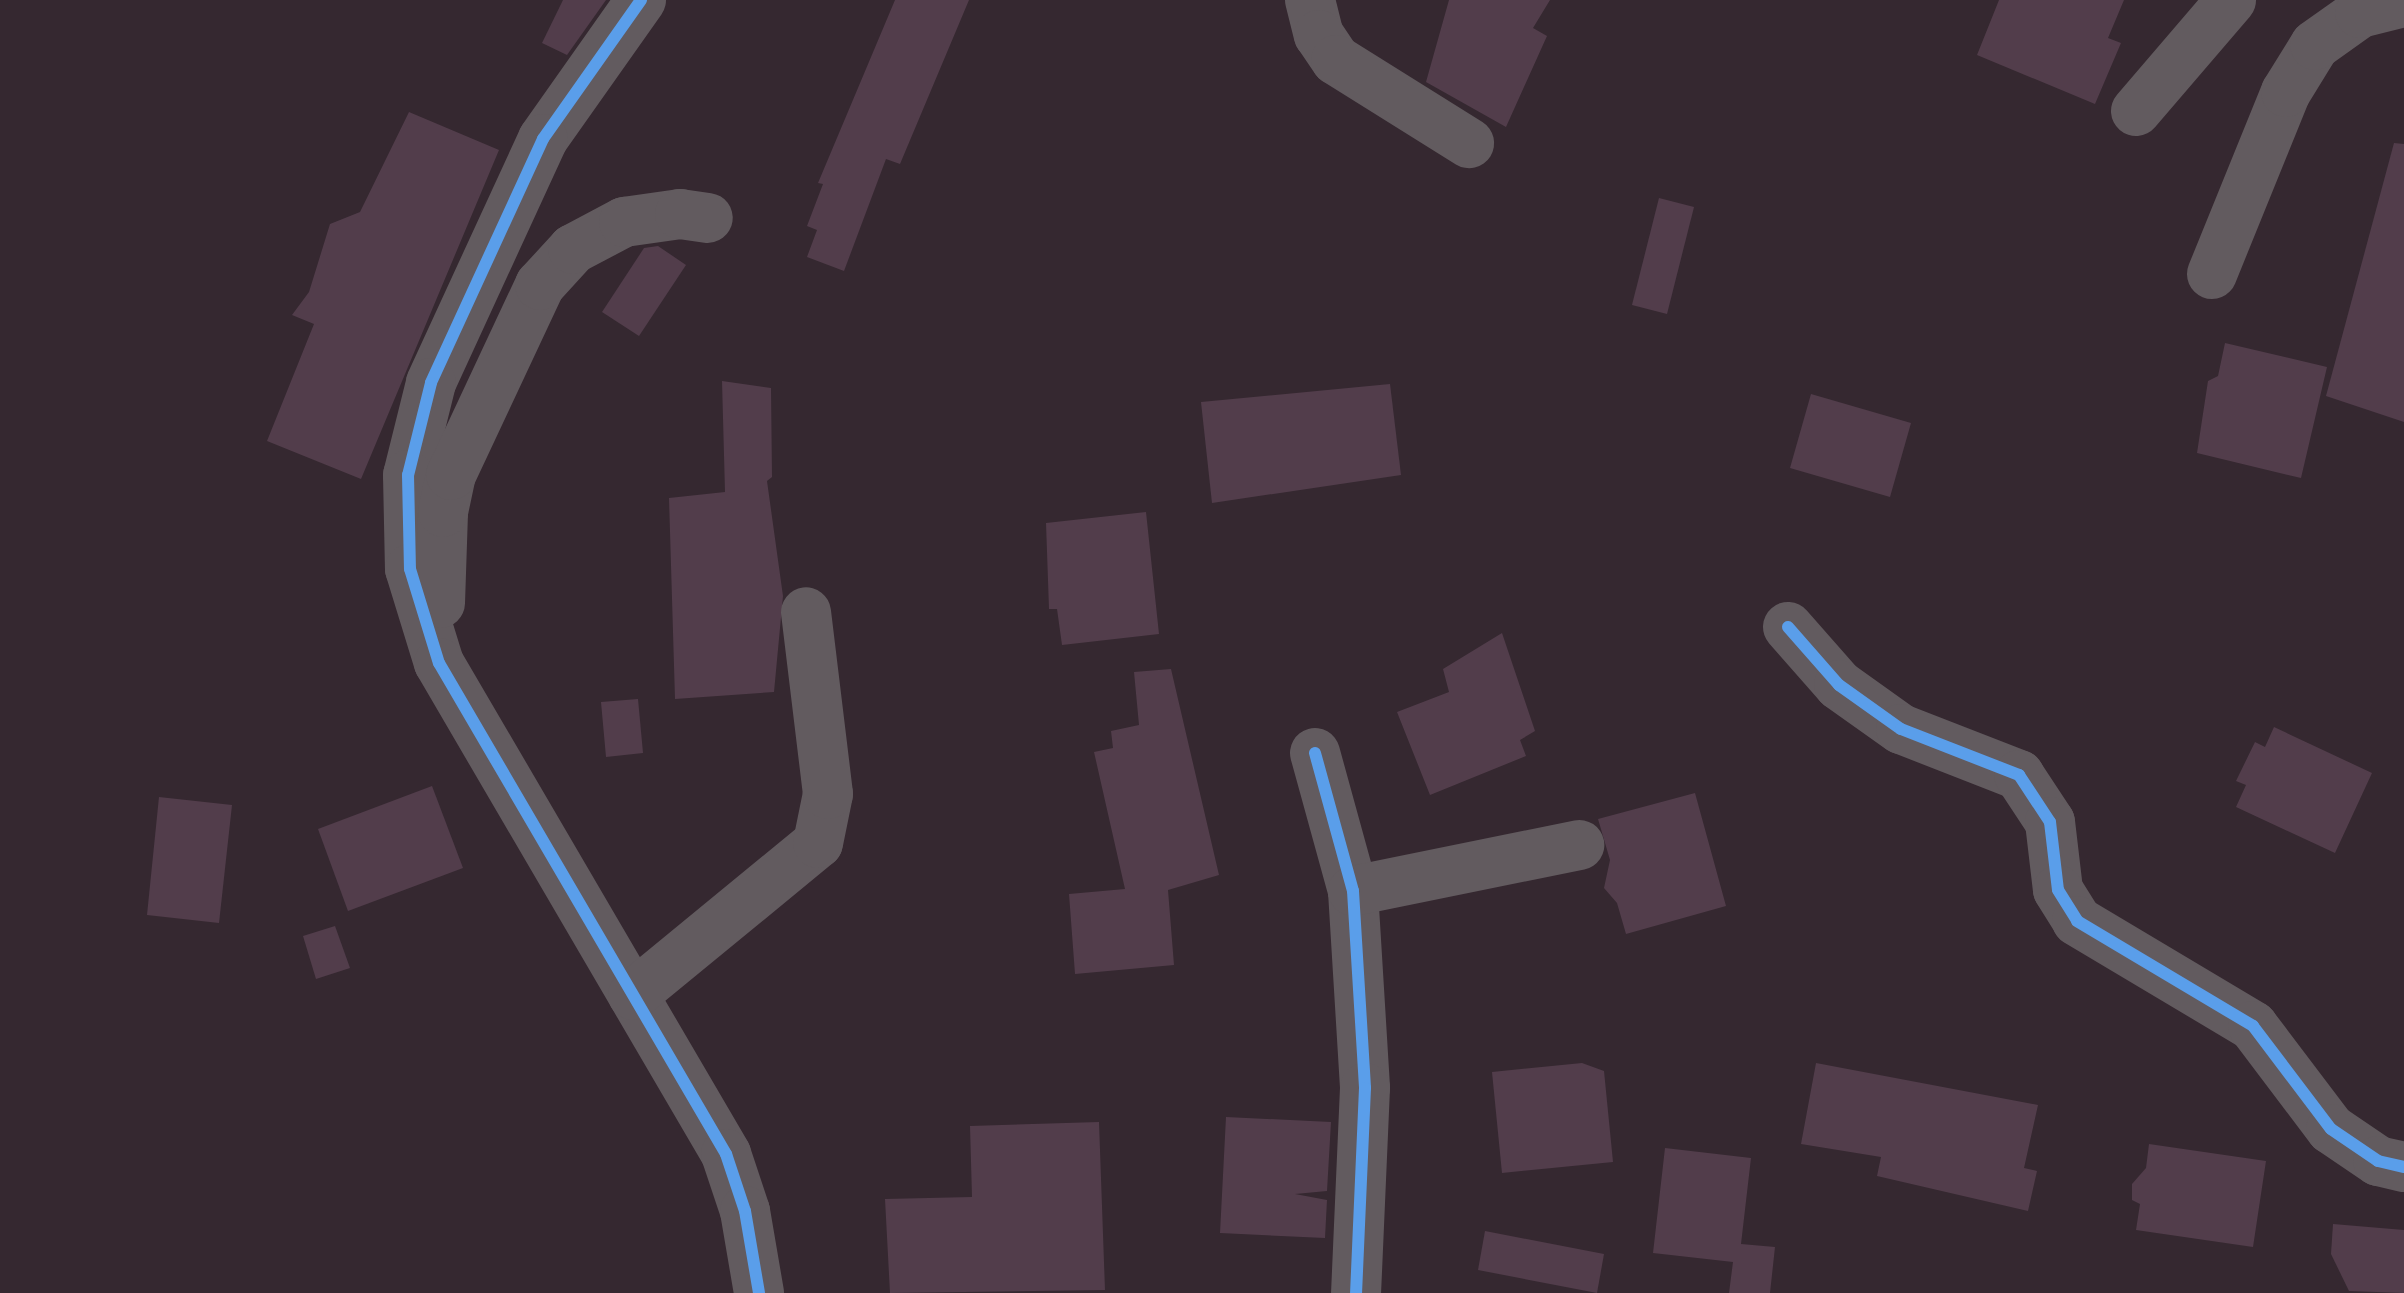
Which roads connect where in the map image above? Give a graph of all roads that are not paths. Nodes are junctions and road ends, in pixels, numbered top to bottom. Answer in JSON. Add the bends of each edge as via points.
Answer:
{"nodes":[{"id":1,"x":641,"y":0,"type":"edge"},
{"id":2,"x":1310,"y":0,"type":"edge"},
{"id":3,"x":2231,"y":0,"type":"edge"},
{"id":4,"x":2404,"y":2,"type":"edge"},
{"id":5,"x":2136,"y":111,"type":"dead end"},
{"id":6,"x":1469,"y":143,"type":"dead end"},
{"id":7,"x":708,"y":218,"type":"dead end"},
{"id":8,"x":2212,"y":274,"type":"dead end"},
{"id":9,"x":806,"y":612,"type":"dead end"},
{"id":10,"x":1788,"y":627,"type":"dead end"},
{"id":11,"x":439,"y":663,"type":"junction"},
{"id":12,"x":1315,"y":753,"type":"dead end"},
{"id":13,"x":1579,"y":845,"type":"dead end"},
{"id":14,"x":1353,"y":891,"type":"junction"},
{"id":15,"x":632,"y":995,"type":"junction"},
{"id":16,"x":2404,"y":1167,"type":"edge"},
{"id":17,"x":759,"y":1293,"type":"edge"},
{"id":18,"x":1356,"y":1293,"type":"edge"}],
"edges":[{"from":1,"to":11,"type":"street","via":[[536,151],[416,428],[406,522],[410,569]]},
{"from":2,"to":6,"type":"street","via":[[1319,35],[1336,60]]},
{"from":3,"to":5,"type":"street"},
{"from":4,"to":8,"type":"street","via":[[2360,12],[2316,45],[2286,92]]},
{"from":7,"to":11,"type":"street","via":[[680,214],[624,222],[573,249],[540,286],[446,493]]},
{"from":9,"to":15,"type":"street","via":[[828,794],[818,843]]},
{"from":10,"to":16,"type":"street","via":[[1839,685],[1901,730],[2019,776],[2050,822],[2058,890],[2077,921],[2253,1026],[2331,1129],[2378,1161]]},
{"from":11,"to":15,"type":"street"},
{"from":12,"to":14,"type":"street"},
{"from":13,"to":14,"type":"street"},
{"from":14,"to":18,"type":"street","via":[[1365,1088]]},
{"from":15,"to":17,"type":"street","via":[[726,1154],[745,1211]]}]}
